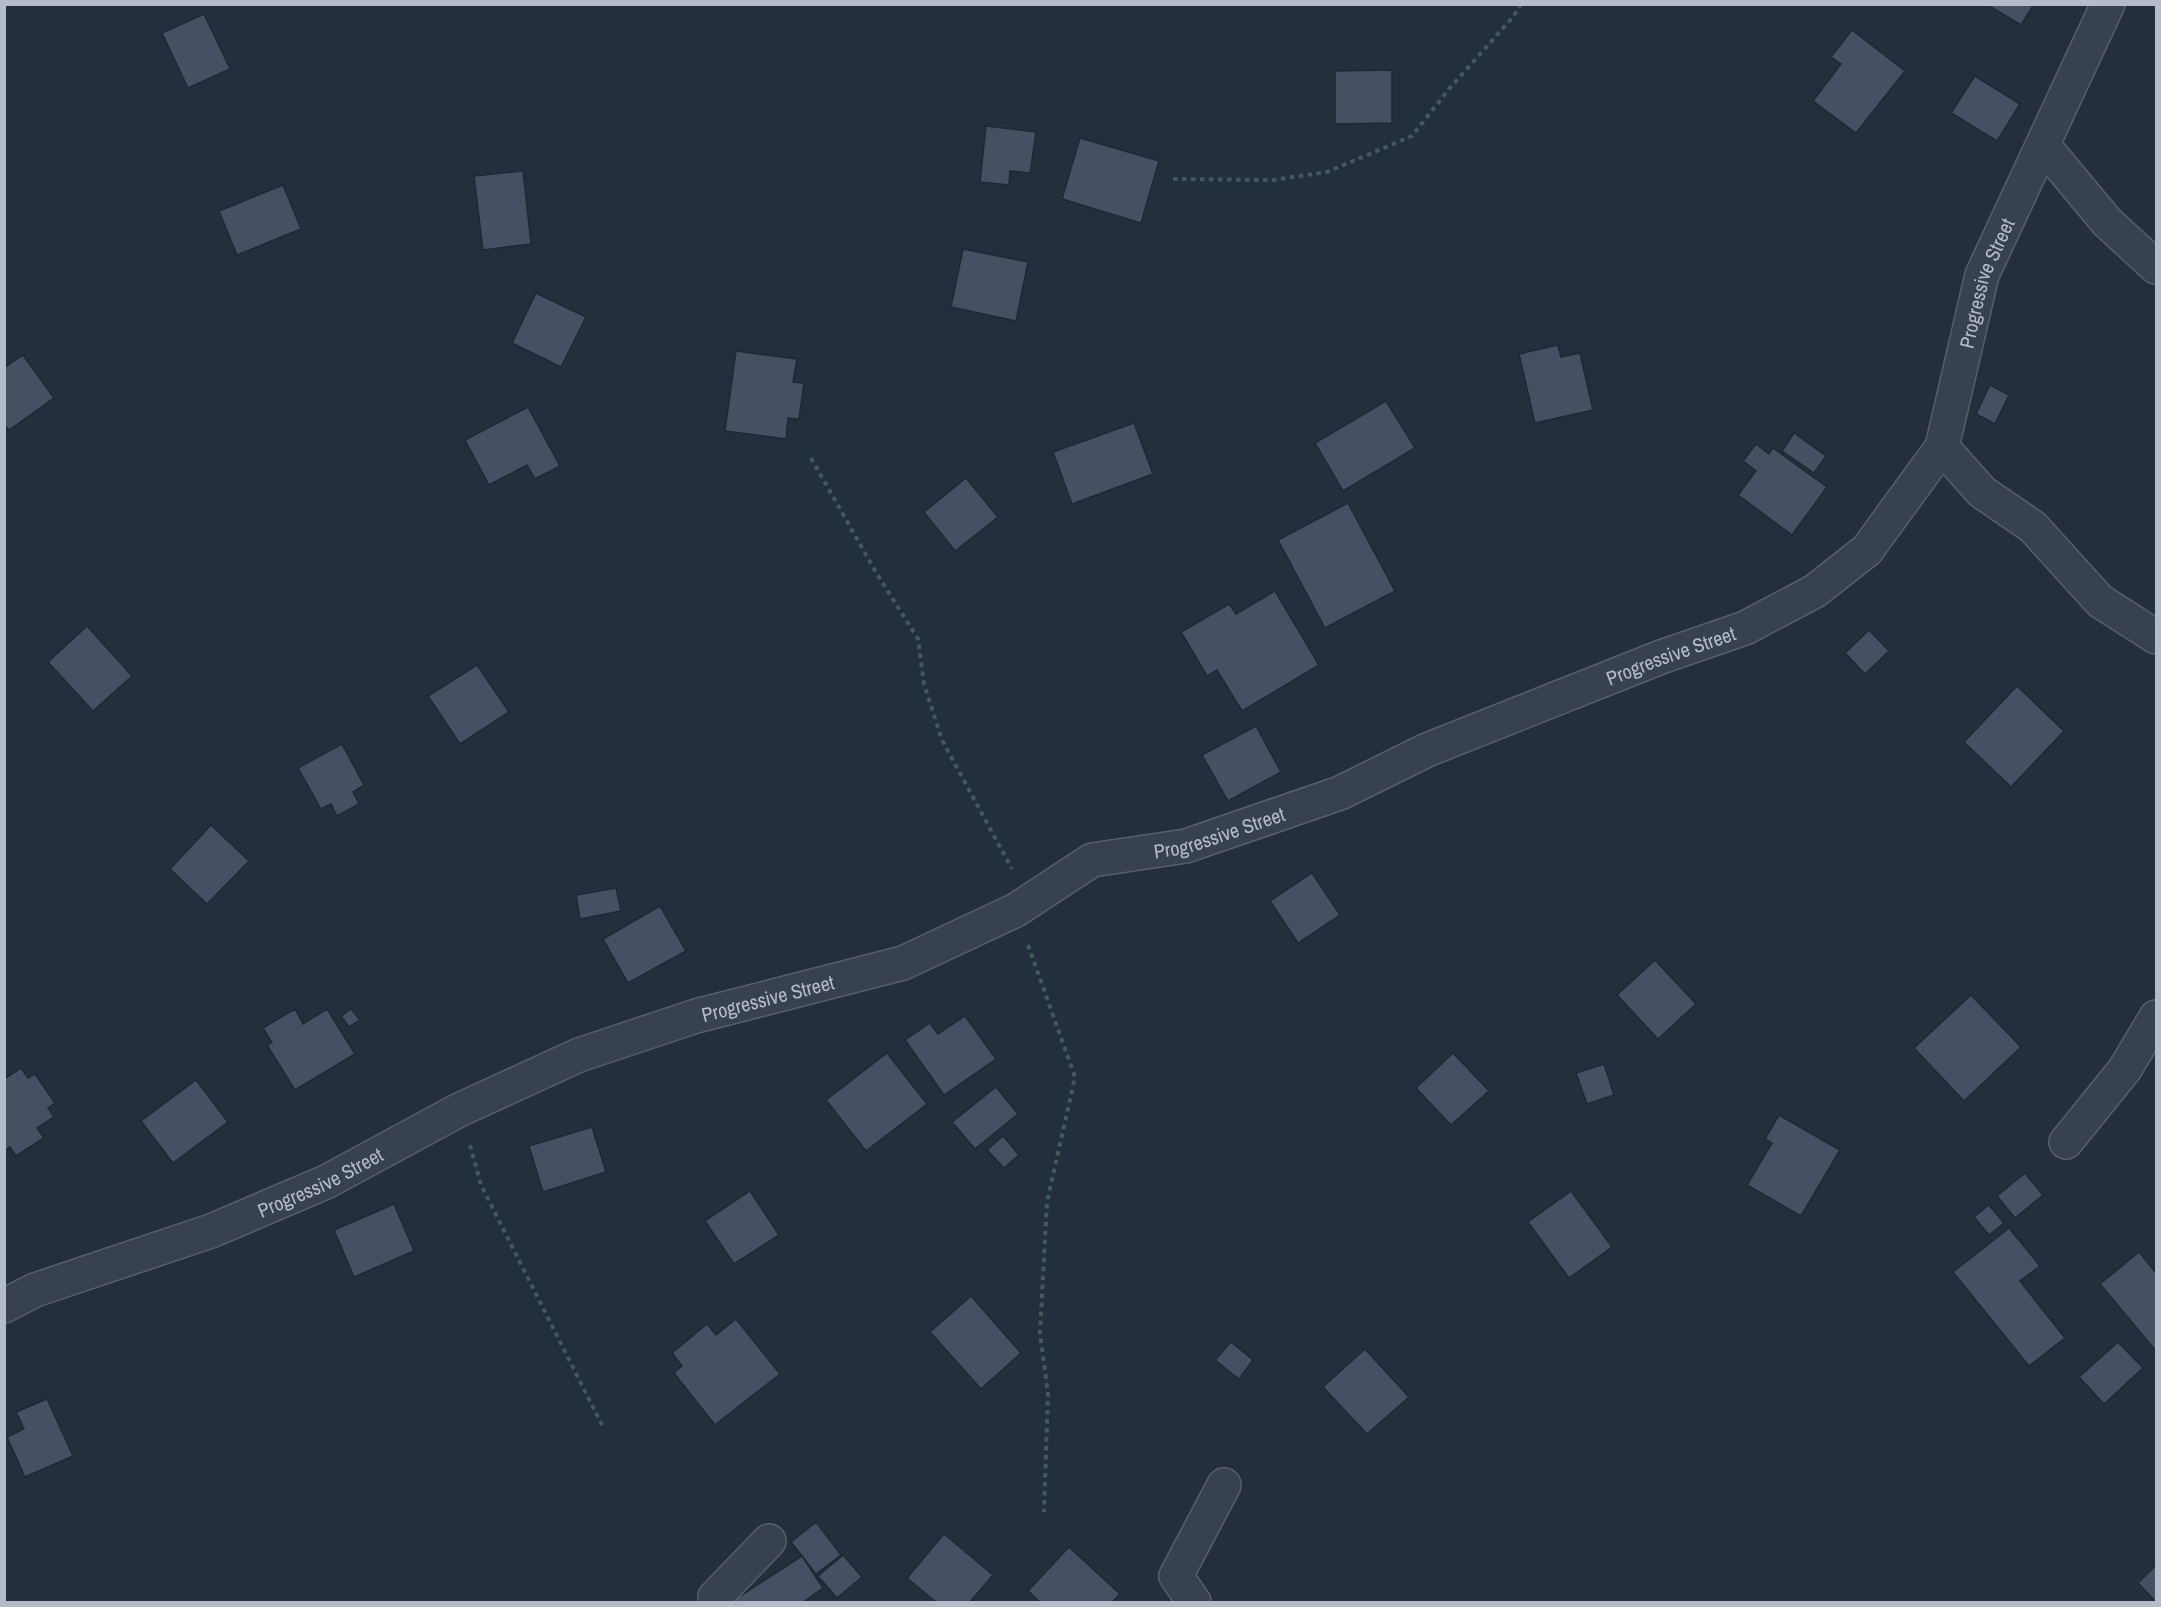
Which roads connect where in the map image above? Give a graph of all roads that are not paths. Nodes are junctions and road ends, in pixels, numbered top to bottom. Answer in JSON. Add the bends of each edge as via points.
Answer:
{"nodes":[{"id":1,"x":2108,"y":4,"type":"edge"},
{"id":2,"x":2043,"y":145,"type":"junction"},
{"id":3,"x":2157,"y":267,"type":"edge"},
{"id":4,"x":1942,"y":447,"type":"junction"},
{"id":5,"x":2157,"y":637,"type":"edge"},
{"id":6,"x":2157,"y":1017,"type":"edge"},
{"id":7,"x":2066,"y":1142,"type":"dead end"},
{"id":8,"x":4,"y":1306,"type":"edge"},
{"id":9,"x":1224,"y":1485,"type":"dead end"},
{"id":10,"x":769,"y":1541,"type":"dead end"},
{"id":11,"x":716,"y":1602,"type":"edge"},
{"id":12,"x":1194,"y":1602,"type":"edge"}],
"edges":[{"from":1,"to":2,"type":"street","name":"Progressive Street"},
{"from":2,"to":3,"type":"street","via":[[2107,222]]},
{"from":2,"to":4,"type":"street","name":"Progressive Street","via":[[1982,275]]},
{"from":4,"to":5,"type":"street","via":[[1982,492],[2033,527],[2100,601]]},
{"from":4,"to":8,"type":"street","name":"Progressive Street","via":[[1867,550],[1815,591],[1745,628],[1660,657],[1427,750],[1340,793],[1186,846],[1092,860],[1023,906],[903,963],[696,1016],[579,1055],[459,1110],[326,1182],[211,1231],[34,1290]]},
{"from":6,"to":7,"type":"street","via":[[2125,1069]]},
{"from":9,"to":12,"type":"street","via":[[1176,1576]]},
{"from":10,"to":11,"type":"street","via":[[715,1597]]}]}
